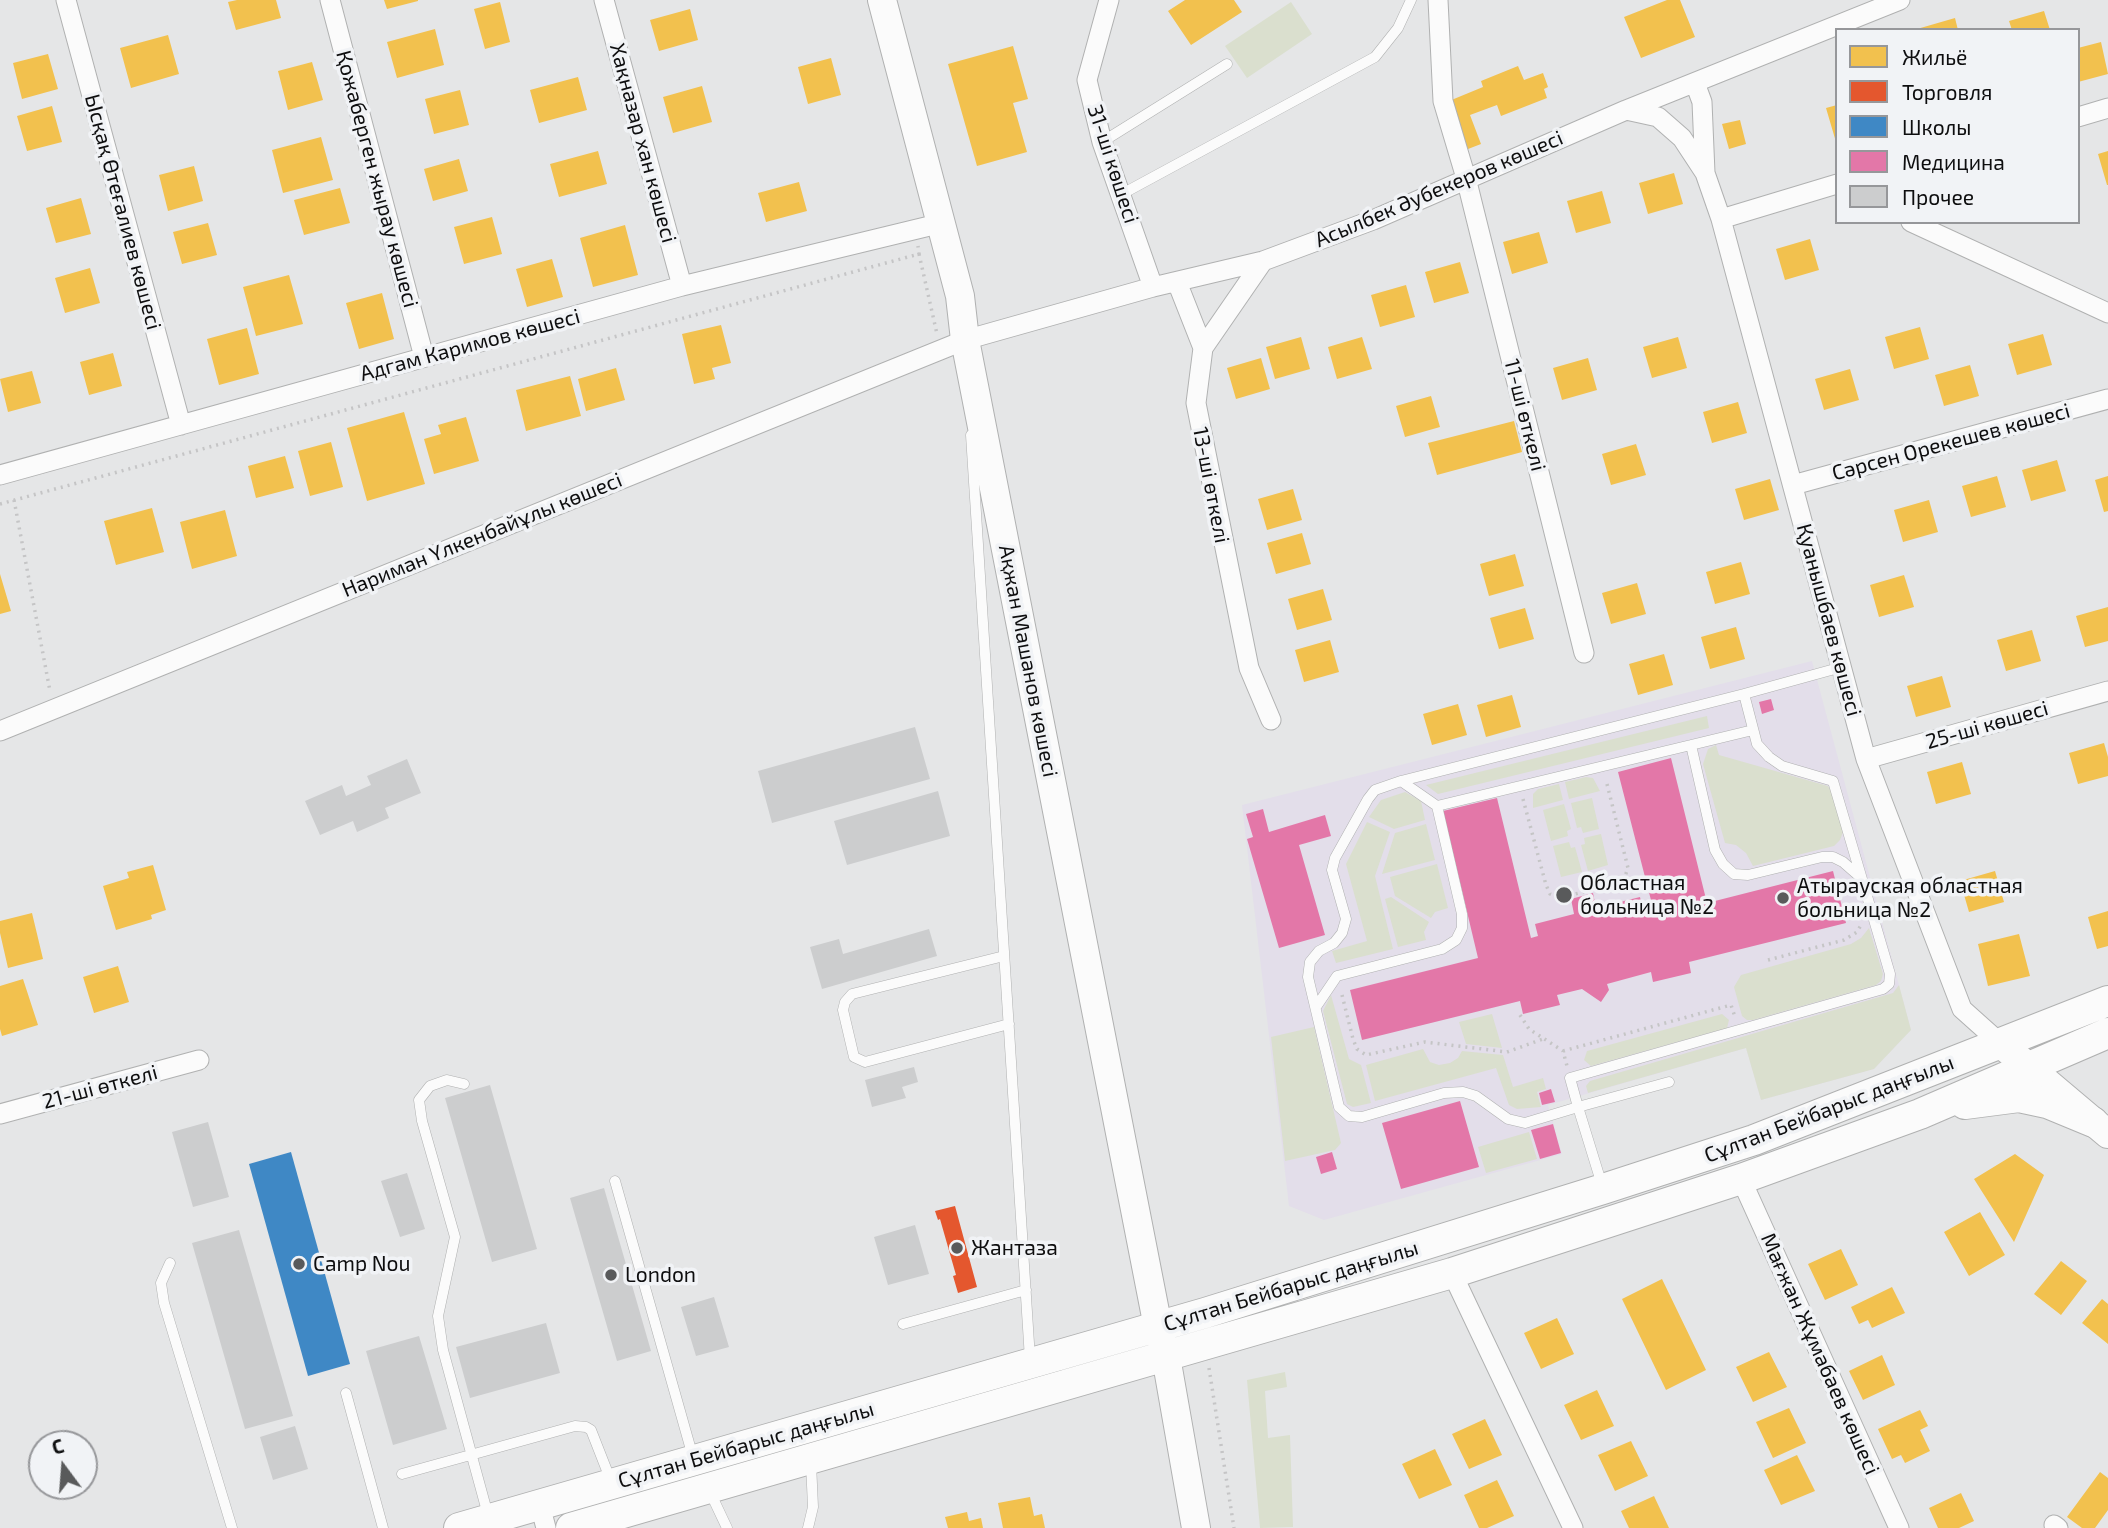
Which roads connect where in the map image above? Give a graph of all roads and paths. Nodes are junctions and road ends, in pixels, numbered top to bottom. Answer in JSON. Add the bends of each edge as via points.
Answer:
{"nodes":[{"id":1,"x":66,"y":0,"type":"edge"},
{"id":2,"x":330,"y":0,"type":"edge"},
{"id":3,"x":604,"y":0,"type":"edge"},
{"id":4,"x":882,"y":0,"type":"edge"},
{"id":5,"x":1109,"y":0,"type":"edge"},
{"id":6,"x":1411,"y":0,"type":"edge"},
{"id":7,"x":1438,"y":0,"type":"edge"},
{"id":8,"x":1900,"y":0,"type":"edge"},
{"id":9,"x":1227,"y":64,"type":"dead end"},
{"id":10,"x":1695,"y":82,"type":"junction"},
{"id":11,"x":2108,"y":108,"type":"edge"},
{"id":12,"x":1626,"y":110,"type":"junction"},
{"id":13,"x":2080,"y":116,"type":"edge"},
{"id":14,"x":1102,"y":142,"type":"junction"},
{"id":15,"x":1705,"y":173,"type":"junction"},
{"id":16,"x":1466,"y":178,"type":"junction"},
{"id":17,"x":1835,"y":186,"type":"edge"},
{"id":18,"x":1122,"y":194,"type":"junction"},
{"id":19,"x":1721,"y":219,"type":"junction"},
{"id":20,"x":1915,"y":224,"type":"edge"},
{"id":21,"x":929,"y":227,"type":"junction"},
{"id":22,"x":919,"y":254,"type":"junction"},
{"id":23,"x":1263,"y":261,"type":"junction"},
{"id":24,"x":1177,"y":282,"type":"junction"},
{"id":25,"x":682,"y":286,"type":"junction"},
{"id":26,"x":1153,"y":287,"type":"junction"},
{"id":27,"x":2108,"y":313,"type":"edge"},
{"id":28,"x":953,"y":345,"type":"junction"},
{"id":29,"x":1203,"y":348,"type":"junction"},
{"id":30,"x":424,"y":357,"type":"junction"},
{"id":31,"x":2108,"y":399,"type":"edge"},
{"id":32,"x":181,"y":425,"type":"junction"},
{"id":33,"x":0,"y":475,"type":"edge"},
{"id":34,"x":1793,"y":485,"type":"junction"},
{"id":35,"x":15,"y":500,"type":"junction"},
{"id":36,"x":0,"y":504,"type":"edge"},
{"id":37,"x":1584,"y":653,"type":"dead end"},
{"id":38,"x":1842,"y":667,"type":"junction"},
{"id":39,"x":2108,"y":691,"type":"edge"},
{"id":40,"x":1744,"y":694,"type":"junction"},
{"id":41,"x":54,"y":709,"type":"junction"},
{"id":42,"x":1270,"y":720,"type":"dead end"},
{"id":43,"x":1753,"y":730,"type":"junction"},
{"id":44,"x":0,"y":731,"type":"edge"},
{"id":45,"x":1691,"y":746,"type":"junction"},
{"id":46,"x":1866,"y":759,"type":"junction"},
{"id":47,"x":1603,"y":766,"type":"junction"},
{"id":48,"x":1401,"y":781,"type":"junction"},
{"id":49,"x":1520,"y":786,"type":"junction"},
{"id":50,"x":1437,"y":806,"type":"junction"},
{"id":51,"x":1862,"y":879,"type":"junction"},
{"id":52,"x":1868,"y":900,"type":"junction"},
{"id":53,"x":1004,"y":956,"type":"junction"},
{"id":54,"x":1768,"y":960,"type":"dead end"},
{"id":55,"x":1337,"y":976,"type":"junction"},
{"id":56,"x":2108,"y":1001,"type":"edge"},
{"id":57,"x":1316,"y":1007,"type":"junction"},
{"id":58,"x":1520,"y":1015,"type":"dead end"},
{"id":59,"x":1009,"y":1024,"type":"junction"},
{"id":60,"x":1739,"y":1030,"type":"junction"},
{"id":61,"x":2108,"y":1033,"type":"edge"},
{"id":62,"x":1543,"y":1039,"type":"junction"},
{"id":63,"x":2000,"y":1043,"type":"junction"},
{"id":64,"x":1563,"y":1051,"type":"junction"},
{"id":65,"x":199,"y":1060,"type":"dead end"},
{"id":66,"x":2026,"y":1067,"type":"junction"},
{"id":67,"x":1570,"y":1078,"type":"junction"},
{"id":68,"x":1669,"y":1082,"type":"dead end"},
{"id":69,"x":464,"y":1084,"type":"dead end"},
{"id":70,"x":1578,"y":1107,"type":"junction"},
{"id":71,"x":0,"y":1114,"type":"edge"},
{"id":72,"x":1920,"y":1114,"type":"junction"},
{"id":73,"x":2100,"y":1128,"type":"edge"},
{"id":74,"x":1741,"y":1179,"type":"junction"},
{"id":75,"x":615,"y":1181,"type":"dead end"},
{"id":76,"x":1603,"y":1189,"type":"junction"},
{"id":77,"x":170,"y":1263,"type":"dead end"},
{"id":78,"x":1452,"y":1273,"type":"junction"},
{"id":79,"x":1026,"y":1290,"type":"junction"},
{"id":80,"x":903,"y":1324,"type":"dead end"},
{"id":81,"x":1158,"y":1326,"type":"junction"},
{"id":82,"x":1205,"y":1346,"type":"junction"},
{"id":83,"x":1166,"y":1357,"type":"junction"},
{"id":84,"x":1030,"y":1363,"type":"junction"},
{"id":85,"x":346,"y":1393,"type":"dead end"},
{"id":86,"x":816,"y":1426,"type":"junction"},
{"id":87,"x":472,"y":1455,"type":"junction"},
{"id":88,"x":818,"y":1457,"type":"junction"},
{"id":89,"x":694,"y":1461,"type":"junction"},
{"id":90,"x":402,"y":1474,"type":"dead end"},
{"id":91,"x":612,"y":1484,"type":"junction"},
{"id":92,"x":708,"y":1489,"type":"junction"},
{"id":93,"x":543,"y":1517,"type":"edge"},
{"id":94,"x":489,"y":1519,"type":"junction"},
{"id":95,"x":232,"y":1528,"type":"edge"},
{"id":96,"x":383,"y":1528,"type":"edge"},
{"id":97,"x":459,"y":1528,"type":"edge"},
{"id":98,"x":571,"y":1528,"type":"edge"},
{"id":99,"x":727,"y":1528,"type":"edge"},
{"id":100,"x":808,"y":1528,"type":"edge"},
{"id":101,"x":1196,"y":1528,"type":"edge"},
{"id":102,"x":1234,"y":1528,"type":"edge"},
{"id":103,"x":1573,"y":1528,"type":"edge"},
{"id":104,"x":1899,"y":1528,"type":"edge"}],
"edges":[{"from":1,"to":32,"type":"street","name":"Ысқақ Өтеғалиев көшесі"},
{"from":2,"to":30,"type":"street","name":"Қожаберген жырау көшесі"},
{"from":3,"to":25,"type":"street","name":"Хақназар хан көшесі"},
{"from":4,"to":21,"type":"street","name":"Ақжан Машанов көшесі"},
{"from":5,"to":14,"type":"street","name":"31-ші көшесі","via":[[1087,80]]},
{"from":6,"to":18,"type":"lane","via":[[1398,28],[1375,57]]},
{"from":7,"to":16,"type":"street","name":"11-ші өткелі","via":[[1443,101]]},
{"from":8,"to":10,"type":"street","name":"Асылбек Әубекеров көшесі"},
{"from":9,"to":14,"type":"lane"},
{"from":10,"to":12,"type":"street","name":"Асылбек Әубекеров көшесі"},
{"from":10,"to":15,"type":"street","name":"Қуанышбаев көшесі","via":[[1702,103]]},
{"from":11,"to":13,"type":"street"},
{"from":12,"to":15,"type":"street","name":"Қуанышбаев көшесі","via":[[1658,117],[1682,138]]},
{"from":12,"to":16,"type":"street","name":"Асылбек Әубекеров көшесі"},
{"from":14,"to":18,"type":"street","name":"31-ші көшесі"},
{"from":15,"to":19,"type":"street","name":"Қуанышбаев көшесі"},
{"from":16,"to":23,"type":"street","name":"Асылбек Әубекеров көшесі","via":[[1373,220]]},
{"from":16,"to":37,"type":"street","name":"11-ші өткелі"},
{"from":17,"to":19,"type":"street"},
{"from":18,"to":26,"type":"street","name":"31-ші көшесі"},
{"from":19,"to":34,"type":"street","name":"Қуанышбаев көшесі"},
{"from":20,"to":27,"type":"street"},
{"from":21,"to":22,"type":"path"},
{"from":21,"to":25,"type":"street","name":"Адгам Каримов көшесі"},
{"from":21,"to":28,"type":"street","name":"Ақжан Машанов көшесі","via":[[960,296]]},
{"from":22,"to":28,"type":"path"},
{"from":22,"to":35,"type":"path"},
{"from":23,"to":24,"type":"street","name":"Асылбек Әубекеров көшесі"},
{"from":23,"to":29,"type":"street","name":"13-ші өткелі"},
{"from":24,"to":26,"type":"street","name":"Асылбек Әубекеров көшесі"},
{"from":24,"to":29,"type":"street"},
{"from":25,"to":30,"type":"street","name":"Адгам Каримов көшесі"},
{"from":26,"to":28,"type":"street","name":"Асылбек Әубекеров көшесі"},
{"from":28,"to":41,"type":"street","name":"Нариман Үлкенбайұлы көшесі"},
{"from":28,"to":53,"type":"lane"},
{"from":28,"to":81,"type":"street","name":"Ақжан Машанов көшесі"},
{"from":29,"to":42,"type":"street","name":"13-ші өткелі","via":[[1196,403],[1249,668]]},
{"from":30,"to":32,"type":"street","name":"Адгам Каримов көшесі"},
{"from":31,"to":34,"type":"street","name":"Сәрсен Орекешев көшесі"},
{"from":32,"to":33,"type":"street","name":"Адгам Каримов көшесі"},
{"from":34,"to":38,"type":"street","name":"Қуанышбаев көшесі"},
{"from":35,"to":36,"type":"path"},
{"from":35,"to":41,"type":"path"},
{"from":38,"to":40,"type":"lane"},
{"from":38,"to":46,"type":"street","name":"Қуанышбаев көшесі"},
{"from":39,"to":46,"type":"street","name":"25-ші көшесі"},
{"from":40,"to":43,"type":"lane"},
{"from":40,"to":48,"type":"lane"},
{"from":41,"to":44,"type":"street","name":"Нариман Үлкенбайұлы көшесі"},
{"from":43,"to":45,"type":"lane"},
{"from":43,"to":51,"type":"lane","via":[[1757,744],[1782,766],[1833,781]]},
{"from":45,"to":47,"type":"lane"},
{"from":45,"to":51,"type":"lane","via":[[1715,849],[1734,874],[1833,857]]},
{"from":46,"to":63,"type":"street","name":"Қуанышбаев көшесі","via":[[1962,1009]]},
{"from":47,"to":49,"type":"lane"},
{"from":47,"to":49,"type":"path","via":[[1628,868],[1624,879],[1615,884],[1559,898],[1550,894],[1546,885]]},
{"from":48,"to":50,"type":"lane"},
{"from":48,"to":57,"type":"lane","via":[[1376,790],[1368,799],[1335,858],[1332,870],[1346,919],[1334,943],[1310,962],[1308,977]]},
{"from":49,"to":50,"type":"lane"},
{"from":50,"to":55,"type":"lane","via":[[1462,914],[1457,940],[1442,949]]},
{"from":51,"to":52,"type":"lane"},
{"from":52,"to":54,"type":"path","via":[[1857,932],[1844,940]]},
{"from":52,"to":60,"type":"lane","via":[[1889,984]]},
{"from":53,"to":59,"type":"lane"},
{"from":53,"to":59,"type":"lane","via":[[852,994],[843,1010],[854,1057],[865,1062]]},
{"from":55,"to":57,"type":"lane"},
{"from":55,"to":62,"type":"path","via":[[1353,1039],[1366,1055],[1425,1042],[1507,1052]]},
{"from":56,"to":63,"type":"main road","name":"Сұлтан Бейбарыс даңғылы"},
{"from":57,"to":70,"type":"lane","via":[[1339,1107],[1349,1116],[1362,1117],[1463,1091],[1508,1119],[1525,1123]]},
{"from":58,"to":62,"type":"path","via":[[1529,1030]]},
{"from":59,"to":79,"type":"lane"},
{"from":60,"to":64,"type":"path","via":[[1731,1005]]},
{"from":60,"to":67,"type":"lane"},
{"from":61,"to":66,"type":"main road","name":"Сұлтан Бейбарыс даңғылы"},
{"from":62,"to":64,"type":"path"},
{"from":63,"to":66,"type":"street"},
{"from":63,"to":76,"type":"main road","name":"Сұлтан Бейбарыс даңғылы","via":[[1754,1140]]},
{"from":64,"to":67,"type":"path"},
{"from":65,"to":71,"type":"street","name":"21-ші өткелі"},
{"from":66,"to":72,"type":"main road","name":"Сұлтан Бейбарыс даңғылы"},
{"from":66,"to":73,"type":"street"},
{"from":67,"to":70,"type":"lane"},
{"from":68,"to":70,"type":"lane"},
{"from":69,"to":87,"type":"lane","via":[[447,1080],[430,1086],[419,1100],[455,1237],[438,1316]]},
{"from":70,"to":76,"type":"lane"},
{"from":72,"to":73,"type":"main road","via":[[2019,1097],[2047,1103]]},
{"from":72,"to":74,"type":"main road","name":"Сұлтан Бейбарыс даңғылы"},
{"from":74,"to":78,"type":"main road","name":"Сұлтан Бейбарыс даңғылы"},
{"from":74,"to":104,"type":"street","name":"Мағжан Жұмабаев көшесі"},
{"from":75,"to":89,"type":"lane"},
{"from":76,"to":81,"type":"main road","name":"Сұлтан Бейбарыс даңғылы"},
{"from":77,"to":95,"type":"lane","via":[[161,1283],[164,1303]]},
{"from":78,"to":82,"type":"main road","name":"Сұлтан Бейбарыс даңғылы"},
{"from":78,"to":103,"type":"street"},
{"from":79,"to":80,"type":"lane"},
{"from":79,"to":84,"type":"lane"},
{"from":81,"to":83,"type":"street","name":"Ақжан Машанов көшесі"},
{"from":81,"to":84,"type":"main road","name":"Сұлтан Бейбарыс даңғылы"},
{"from":82,"to":83,"type":"main road","name":"Сұлтан Бейбарыс даңғылы"},
{"from":82,"to":102,"type":"path"},
{"from":83,"to":88,"type":"main road","name":"Сұлтан Бейбарыс даңғылы"},
{"from":83,"to":101,"type":"street","name":"Ақжан Машанов көшесі"},
{"from":84,"to":86,"type":"main road","name":"Сұлтан Бейбарыс даңғылы"},
{"from":85,"to":96,"type":"lane"},
{"from":86,"to":88,"type":"main road"},
{"from":86,"to":89,"type":"main road","name":"Сұлтан Бейбарыс даңғылы"},
{"from":87,"to":90,"type":"lane"},
{"from":87,"to":91,"type":"lane","via":[[575,1426],[586,1427],[592,1430]]},
{"from":87,"to":94,"type":"lane"},
{"from":88,"to":92,"type":"main road","name":"Сұлтан Бейбарыс даңғылы"},
{"from":88,"to":100,"type":"lane"},
{"from":89,"to":91,"type":"main road","name":"Сұлтан Бейбарыс даңғылы"},
{"from":91,"to":93,"type":"main road","name":"Сұлтан Бейбарыс даңғылы"},
{"from":92,"to":98,"type":"main road","name":"Сұлтан Бейбарыс даңғылы"},
{"from":92,"to":99,"type":"lane"},
{"from":93,"to":94,"type":"main road","name":"Сұлтан Бейбарыс даңғылы"},
{"from":94,"to":97,"type":"main road","name":"Сұлтан Бейбарыс даңғылы"}]}
